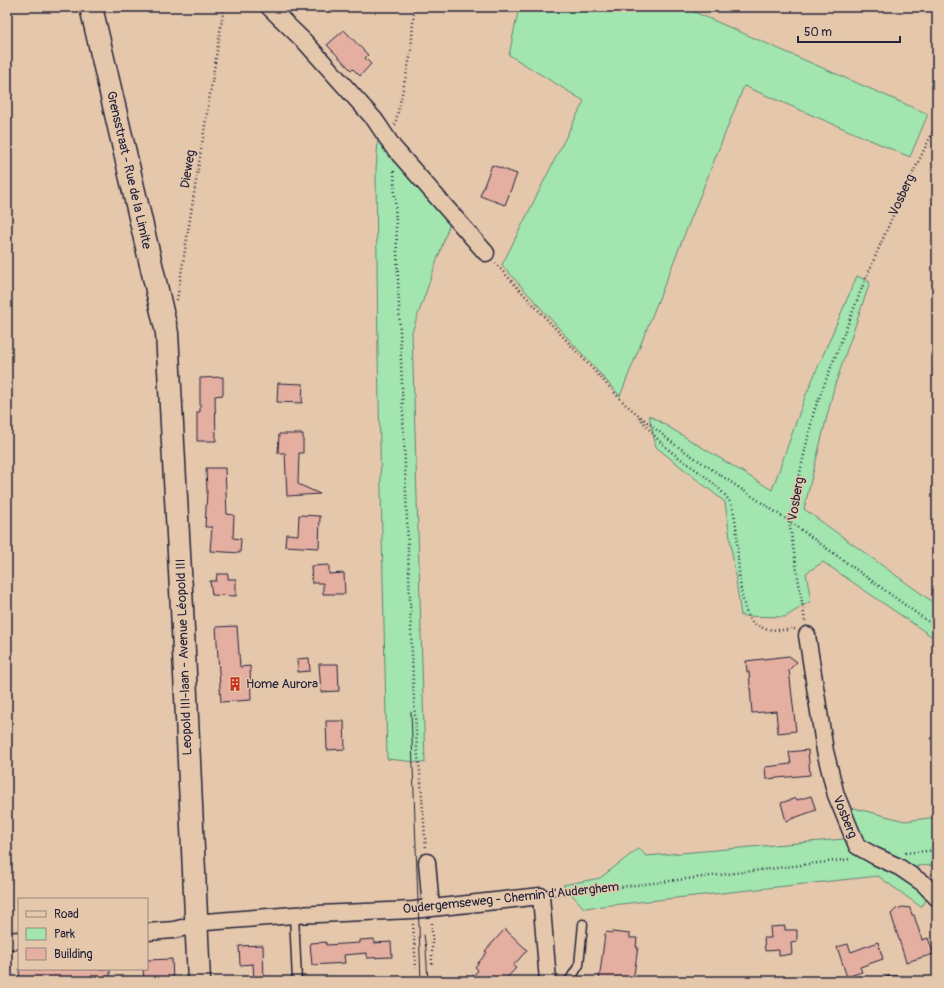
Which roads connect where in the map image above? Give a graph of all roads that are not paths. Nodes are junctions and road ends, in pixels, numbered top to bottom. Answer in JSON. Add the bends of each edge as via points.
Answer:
{"nodes":[{"id":1,"x":92,"y":7,"type":"edge"},
{"id":2,"x":268,"y":7,"type":"edge"},
{"id":3,"x":486,"y":253,"type":"road end"},
{"id":4,"x":167,"y":333,"type":"joint"},
{"id":5,"x":807,"y":631,"type":"road end"},
{"id":6,"x":427,"y":862,"type":"road end"},
{"id":7,"x":937,"y":898,"type":"edge"},
{"id":8,"x":431,"y":908,"type":"junction"},
{"id":9,"x":294,"y":915,"type":"junction"},
{"id":10,"x":583,"y":924,"type":"dead end"},
{"id":11,"x":196,"y":925,"type":"junction"},
{"id":12,"x":148,"y":932,"type":"edge"},
{"id":13,"x":18,"y":940,"type":"edge"},
{"id":14,"x":7,"y":941,"type":"edge"},
{"id":15,"x":199,"y":981,"type":"edge"},
{"id":16,"x":297,"y":981,"type":"edge"},
{"id":17,"x":548,"y":981,"type":"edge"},
{"id":18,"x":569,"y":981,"type":"edge"},
{"id":19,"x":889,"y":981,"type":"edge"},
{"id":20,"x":910,"y":981,"type":"edge"}],
"edges":[{"from":1,"to":4,"type":"street","name":"Grensstraat - Rue de la Limite"},
{"from":2,"to":3,"type":"street","via":[[306,43],[375,120],[393,147]]},
{"from":4,"to":11,"type":"street","name":"Leopold III-laan - Avenue Léopold III"},
{"from":5,"to":7,"type":"street","name":"Vosberg","via":[[825,751],[836,795],[857,846],[899,867],[924,884]]},
{"from":6,"to":8,"type":"street"},
{"from":8,"to":9,"type":"street","name":"Oudergemseweg - Chemin d'Auderghem"},
{"from":8,"to":17,"type":"street","name":"Oudergemseweg - Chemin d'Auderghem","via":[[541,896]]},
{"from":9,"to":11,"type":"street","name":"Oudergemseweg - Chemin d'Auderghem"},
{"from":9,"to":16,"type":"lane"},
{"from":10,"to":18,"type":"lane","via":[[579,965]]},
{"from":11,"to":12,"type":"street","name":"Oudergemseweg - Chemin d'Auderghem"},
{"from":11,"to":15,"type":"street","name":"Leopold III-laan - Avenue Léopold III"},
{"from":13,"to":14,"type":"street"},
{"from":19,"to":20,"type":"lane"}]}
